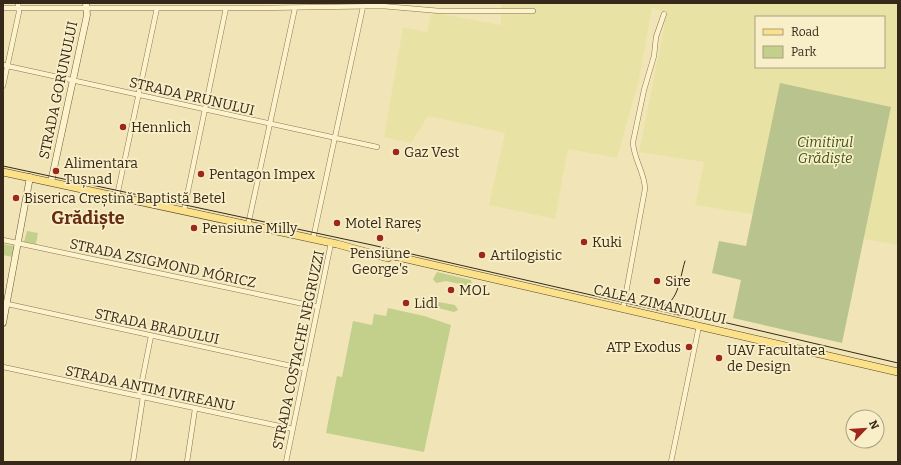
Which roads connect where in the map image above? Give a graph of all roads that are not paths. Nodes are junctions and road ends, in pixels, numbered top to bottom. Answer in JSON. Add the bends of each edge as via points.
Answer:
{"nodes":[{"id":1,"x":18,"y":5,"type":"edge"},
{"id":2,"x":311,"y":5,"type":"edge"},
{"id":3,"x":87,"y":6,"type":"edge"},
{"id":4,"x":261,"y":6,"type":"edge"},
{"id":5,"x":363,"y":7,"type":"junction"},
{"id":6,"x":3,"y":8,"type":"edge"},
{"id":7,"x":157,"y":8,"type":"junction"},
{"id":8,"x":226,"y":8,"type":"junction"},
{"id":9,"x":295,"y":8,"type":"junction"},
{"id":10,"x":533,"y":11,"type":"dead end"},
{"id":11,"x":664,"y":14,"type":"dead end"},
{"id":12,"x":5,"y":66,"type":"edge"},
{"id":13,"x":73,"y":80,"type":"junction"},
{"id":14,"x":3,"y":86,"type":"edge"},
{"id":15,"x":139,"y":95,"type":"junction"},
{"id":16,"x":205,"y":110,"type":"junction"},
{"id":17,"x":270,"y":124,"type":"junction"},
{"id":18,"x":336,"y":138,"type":"junction"},
{"id":19,"x":377,"y":147,"type":"dead end"},
{"id":20,"x":3,"y":172,"type":"edge"},
{"id":21,"x":30,"y":178,"type":"junction"},
{"id":22,"x":50,"y":182,"type":"junction"},
{"id":23,"x":117,"y":196,"type":"junction"},
{"id":24,"x":184,"y":210,"type":"junction"},
{"id":25,"x":248,"y":225,"type":"junction"},
{"id":26,"x":313,"y":239,"type":"junction"},
{"id":27,"x":3,"y":240,"type":"edge"},
{"id":28,"x":18,"y":243,"type":"junction"},
{"id":29,"x":331,"y":243,"type":"junction"},
{"id":30,"x":5,"y":304,"type":"edge"},
{"id":31,"x":318,"y":307,"type":"junction"},
{"id":32,"x":623,"y":309,"type":"junction"},
{"id":33,"x":3,"y":322,"type":"edge"},
{"id":34,"x":699,"y":326,"type":"junction"},
{"id":35,"x":151,"y":336,"type":"junction"},
{"id":36,"x":3,"y":367,"type":"edge"},
{"id":37,"x":305,"y":369,"type":"junction"},
{"id":38,"x":898,"y":372,"type":"edge"},
{"id":39,"x":141,"y":397,"type":"junction"},
{"id":40,"x":195,"y":409,"type":"junction"},
{"id":41,"x":292,"y":429,"type":"junction"},
{"id":42,"x":133,"y":462,"type":"edge"},
{"id":43,"x":187,"y":462,"type":"edge"},
{"id":44,"x":286,"y":462,"type":"edge"},
{"id":45,"x":671,"y":462,"type":"edge"}],
"edges":[{"from":1,"to":3,"type":"street"},
{"from":1,"to":6,"type":"street"},
{"from":1,"to":12,"type":"street"},
{"from":2,"to":5,"type":"street"},
{"from":2,"to":9,"type":"street"},
{"from":3,"to":7,"type":"street"},
{"from":3,"to":13,"type":"street","name":"STRADA GORUNULUI"},
{"from":4,"to":8,"type":"street"},
{"from":4,"to":9,"type":"street"},
{"from":5,"to":10,"type":"street","via":[[440,11]]},
{"from":5,"to":18,"type":"street"},
{"from":7,"to":8,"type":"street"},
{"from":7,"to":15,"type":"street"},
{"from":8,"to":16,"type":"street"},
{"from":9,"to":17,"type":"street"},
{"from":11,"to":32,"type":"street","via":[[656,37],[654,56],[633,142],[645,189]]},
{"from":12,"to":13,"type":"street","name":"STRADA PRUNULUI"},
{"from":12,"to":14,"type":"street"},
{"from":13,"to":15,"type":"street","name":"STRADA PRUNULUI"},
{"from":13,"to":22,"type":"street","name":"STRADA GORUNULUI"},
{"from":15,"to":16,"type":"street","name":"STRADA PRUNULUI"},
{"from":15,"to":23,"type":"street"},
{"from":16,"to":17,"type":"street","name":"STRADA PRUNULUI"},
{"from":16,"to":24,"type":"street"},
{"from":17,"to":18,"type":"street","name":"STRADA PRUNULUI"},
{"from":17,"to":25,"type":"street"},
{"from":18,"to":19,"type":"street","name":"STRADA PRUNULUI"},
{"from":18,"to":26,"type":"street"},
{"from":20,"to":21,"type":"main road","name":"CALEA ZIMANDULUI"},
{"from":21,"to":22,"type":"main road","name":"CALEA ZIMANDULUI"},
{"from":21,"to":28,"type":"street"},
{"from":22,"to":23,"type":"main road","name":"CALEA ZIMANDULUI"},
{"from":23,"to":24,"type":"main road","name":"CALEA ZIMANDULUI"},
{"from":24,"to":25,"type":"main road","name":"CALEA ZIMANDULUI"},
{"from":25,"to":26,"type":"main road","name":"CALEA ZIMANDULUI"},
{"from":26,"to":29,"type":"main road","name":"CALEA ZIMANDULUI"},
{"from":27,"to":28,"type":"street","name":"STRADA ZSIGMOND MÓRICZ"},
{"from":28,"to":30,"type":"street"},
{"from":28,"to":31,"type":"street","name":"STRADA ZSIGMOND MÓRICZ"},
{"from":29,"to":31,"type":"street","name":"STRADA COSTACHE NEGRUZZI"},
{"from":29,"to":32,"type":"main road","name":"CALEA ZIMANDULUI"},
{"from":30,"to":33,"type":"street"},
{"from":30,"to":35,"type":"street","name":"STRADA BRADULUI"},
{"from":31,"to":37,"type":"street","name":"STRADA COSTACHE NEGRUZZI"},
{"from":32,"to":34,"type":"main road","name":"CALEA ZIMANDULUI"},
{"from":34,"to":38,"type":"main road","name":"CALEA ZIMANDULUI"},
{"from":34,"to":45,"type":"street"},
{"from":35,"to":37,"type":"street","name":"STRADA BRADULUI"},
{"from":35,"to":39,"type":"street"},
{"from":36,"to":39,"type":"street","name":"STRADA ANTIM IVIREANU"},
{"from":37,"to":41,"type":"street","name":"STRADA COSTACHE NEGRUZZI"},
{"from":39,"to":40,"type":"street","name":"STRADA ANTIM IVIREANU"},
{"from":39,"to":42,"type":"street"},
{"from":40,"to":41,"type":"street","name":"STRADA ANTIM IVIREANU"},
{"from":40,"to":43,"type":"street"},
{"from":41,"to":44,"type":"street","name":"STRADA COSTACHE NEGRUZZI"}]}
